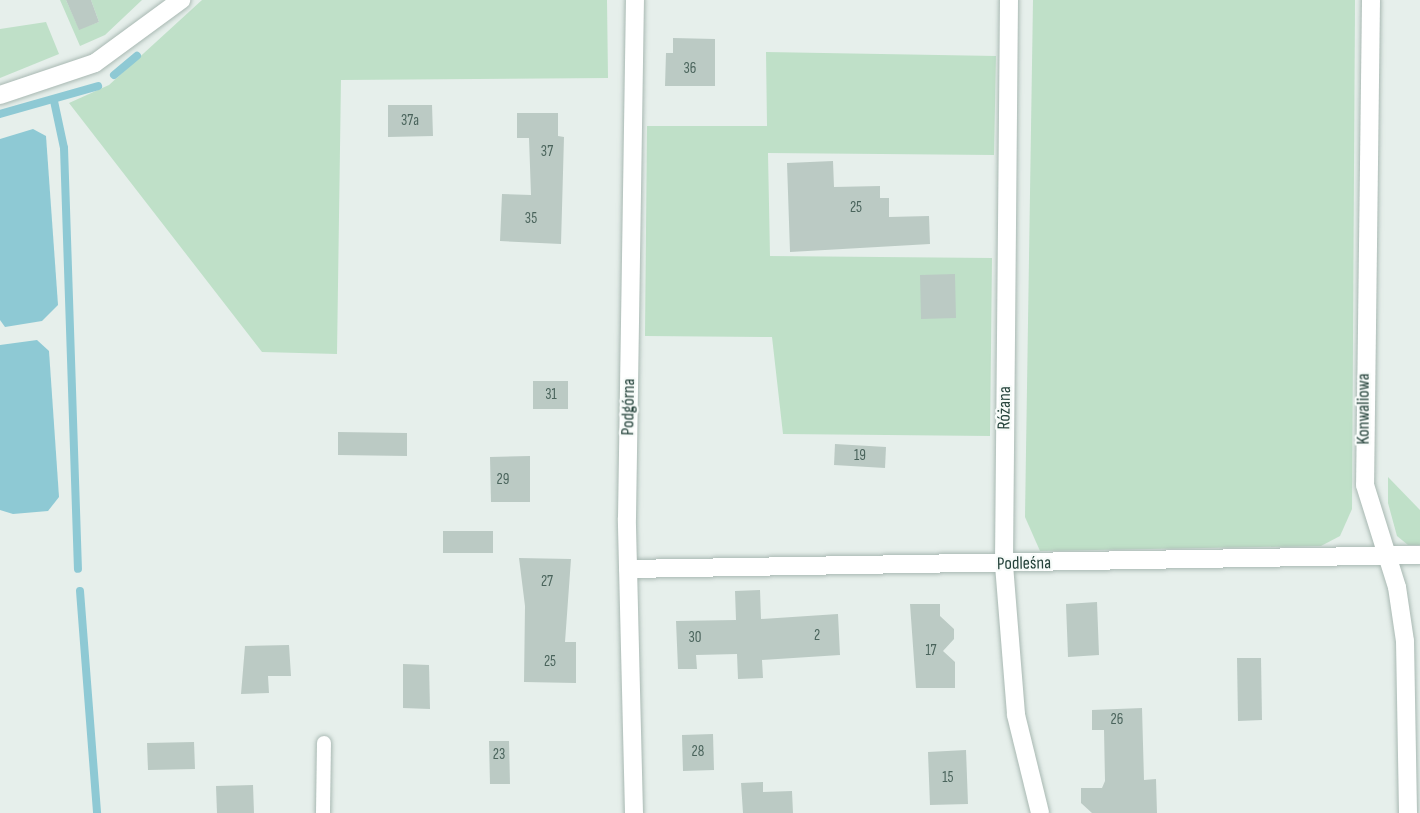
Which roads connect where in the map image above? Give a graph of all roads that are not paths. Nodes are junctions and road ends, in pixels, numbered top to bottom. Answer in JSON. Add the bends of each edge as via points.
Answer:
{"nodes":[{"id":1,"x":181,"y":0,"type":"edge"},
{"id":2,"x":635,"y":0,"type":"edge"},
{"id":3,"x":1009,"y":0,"type":"edge"},
{"id":4,"x":1371,"y":0,"type":"edge"},
{"id":5,"x":0,"y":95,"type":"edge"},
{"id":6,"x":1420,"y":555,"type":"edge"},
{"id":7,"x":1387,"y":556,"type":"junction"},
{"id":8,"x":1004,"y":565,"type":"junction"},
{"id":9,"x":628,"y":569,"type":"junction"},
{"id":10,"x":324,"y":743,"type":"dead end"},
{"id":11,"x":322,"y":813,"type":"edge"},
{"id":12,"x":634,"y":813,"type":"edge"},
{"id":13,"x":1040,"y":813,"type":"edge"},
{"id":14,"x":1408,"y":813,"type":"edge"}],
"edges":[{"from":1,"to":5,"type":"street","via":[[95,63]]},
{"from":2,"to":9,"type":"street","name":"Podgórna"},
{"from":3,"to":8,"type":"street","name":"Różana"},
{"from":4,"to":7,"type":"street","name":"Konwaliowa","via":[[1365,485]]},
{"from":6,"to":7,"type":"street","name":"Podleśna"},
{"from":7,"to":8,"type":"street","name":"Podleśna"},
{"from":7,"to":14,"type":"street","name":"Konwaliowa","via":[[1405,641]]},
{"from":8,"to":9,"type":"street","name":"Podleśna"},
{"from":8,"to":13,"type":"street","name":"Różana","via":[[1016,715]]},
{"from":9,"to":12,"type":"street","name":"Podgórna"},
{"from":10,"to":11,"type":"lane"}]}
